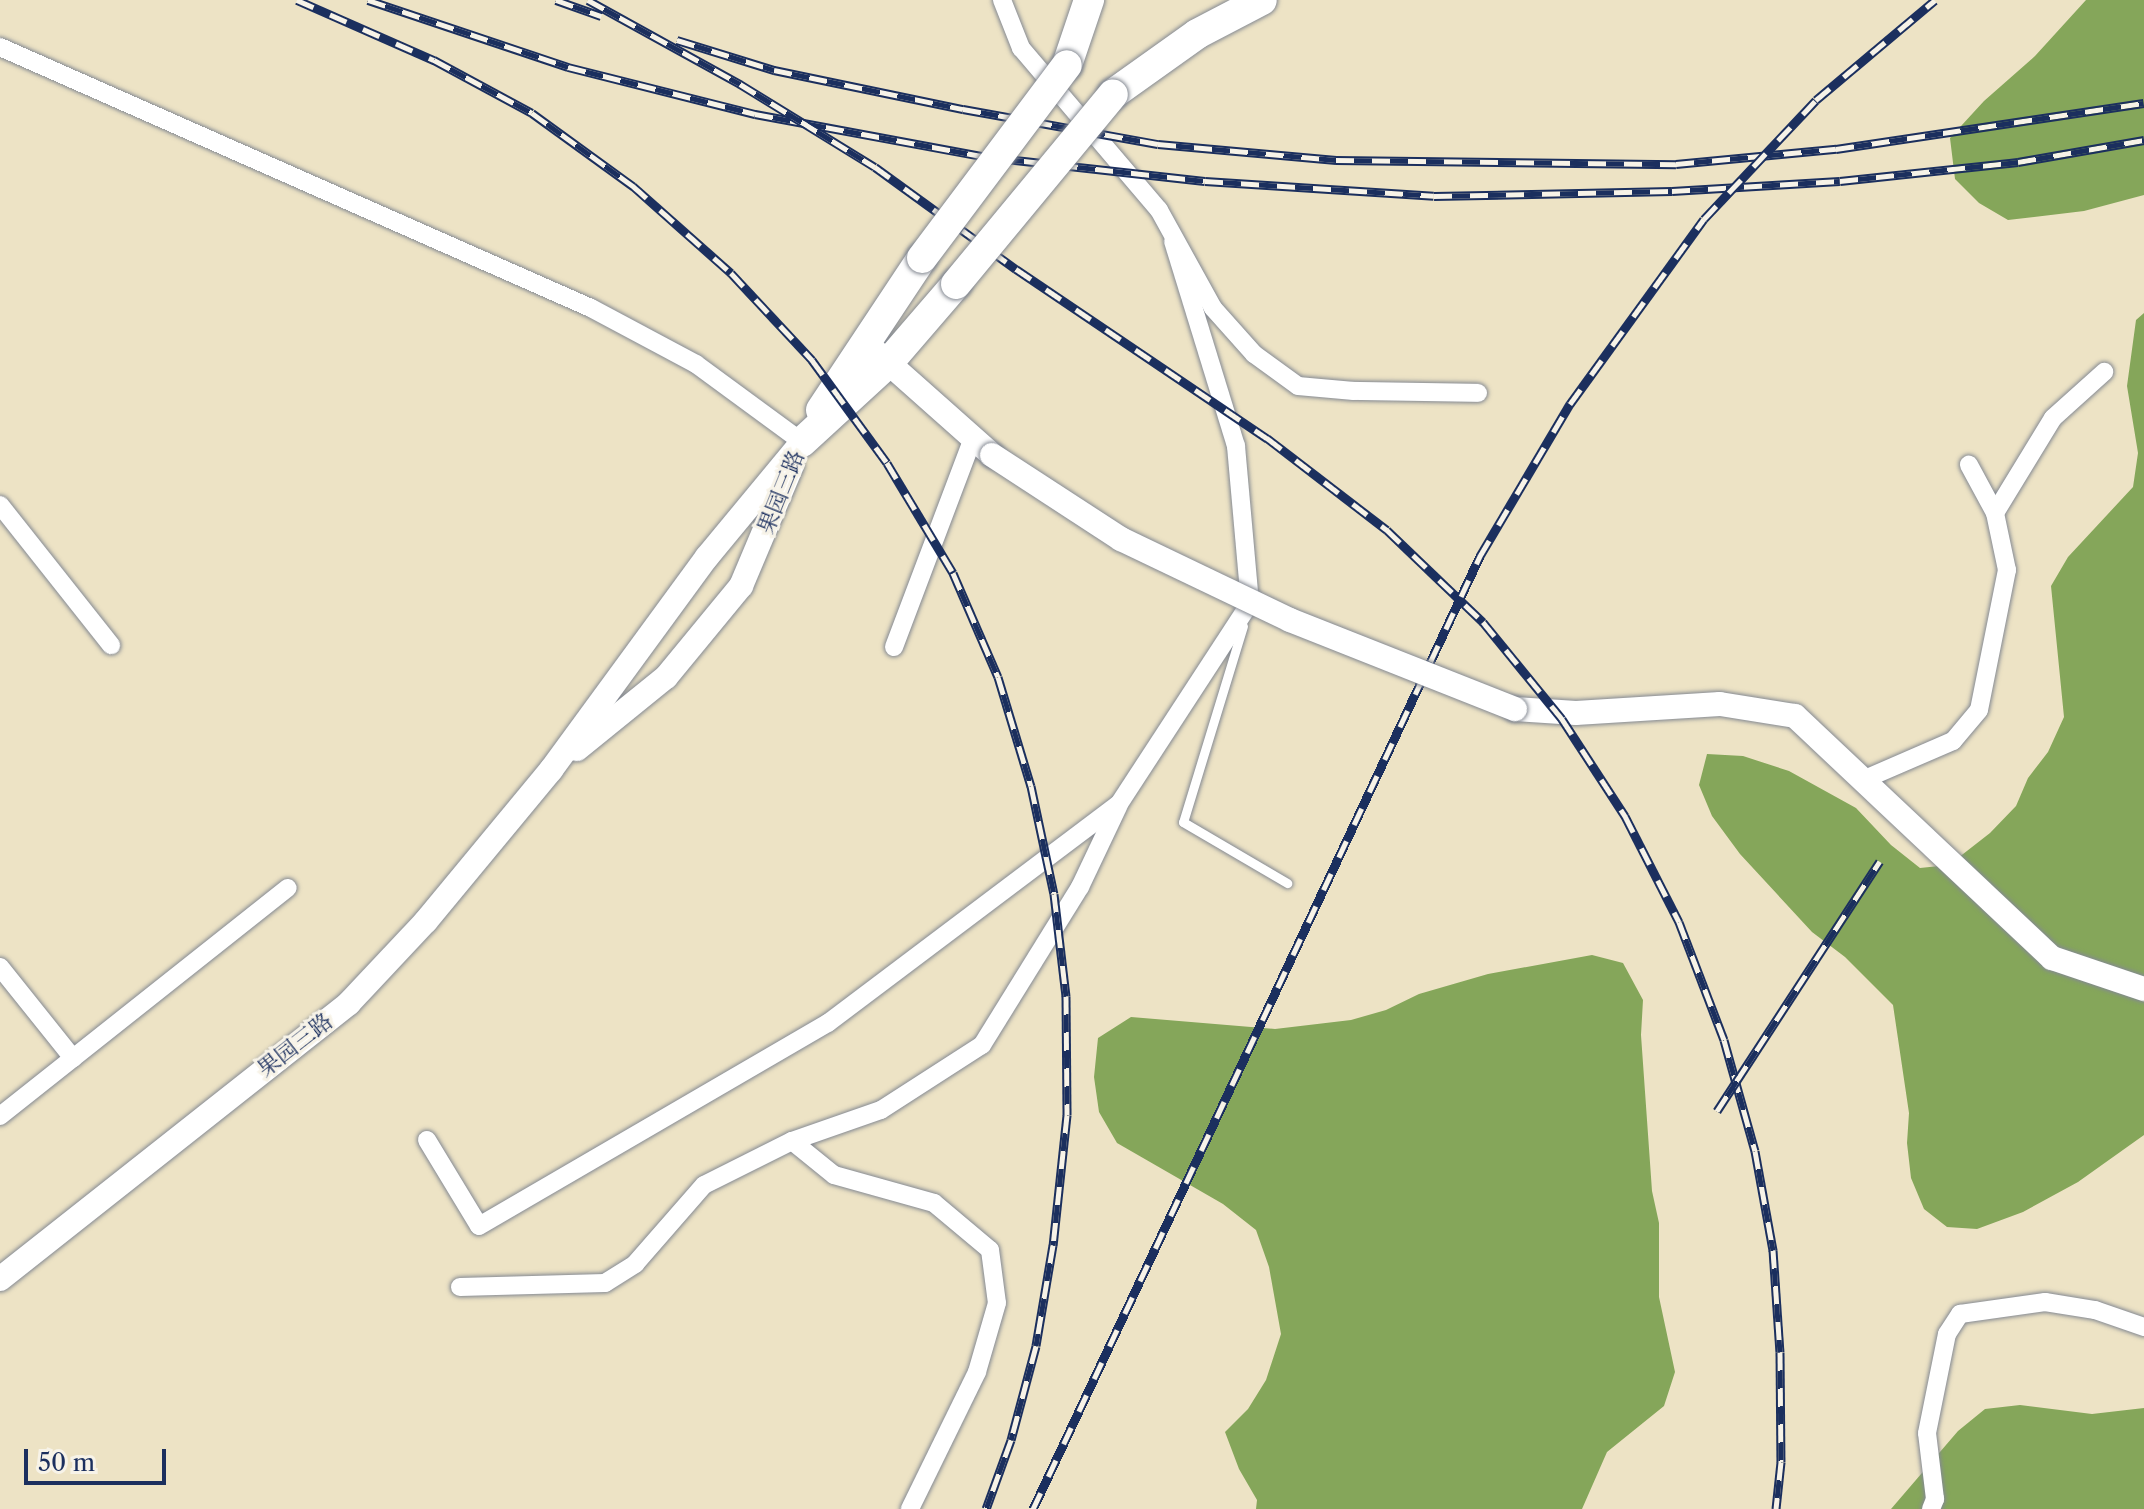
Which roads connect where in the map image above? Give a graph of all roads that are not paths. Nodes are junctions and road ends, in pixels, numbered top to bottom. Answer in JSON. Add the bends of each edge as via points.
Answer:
{"nodes":[{"id":1,"x":1002,"y":0,"type":"edge"},
{"id":2,"x":1089,"y":0,"type":"edge"},
{"id":3,"x":1253,"y":4,"type":"edge"},
{"id":4,"x":0,"y":47,"type":"edge"},
{"id":5,"x":1173,"y":241,"type":"junction"},
{"id":6,"x":863,"y":342,"type":"junction"},
{"id":7,"x":889,"y":362,"type":"junction"},
{"id":8,"x":2104,"y":372,"type":"dead end"},
{"id":9,"x":1478,"y":393,"type":"dead end"},
{"id":10,"x":802,"y":442,"type":"junction"},
{"id":11,"x":982,"y":448,"type":"junction"},
{"id":12,"x":1969,"y":465,"type":"dead end"},
{"id":13,"x":0,"y":505,"type":"edge"},
{"id":14,"x":1995,"y":513,"type":"junction"},
{"id":15,"x":1250,"y":603,"type":"junction"},
{"id":16,"x":111,"y":645,"type":"dead end"},
{"id":17,"x":894,"y":647,"type":"dead end"},
{"id":18,"x":551,"y":770,"type":"junction"},
{"id":19,"x":1865,"y":779,"type":"junction"},
{"id":20,"x":1119,"y":804,"type":"junction"},
{"id":21,"x":1287,"y":883,"type":"dead end"},
{"id":22,"x":288,"y":888,"type":"dead end"},
{"id":23,"x":0,"y":967,"type":"edge"},
{"id":24,"x":2144,"y":989,"type":"edge"},
{"id":25,"x":73,"y":1058,"type":"junction"},
{"id":26,"x":0,"y":1116,"type":"edge"},
{"id":27,"x":427,"y":1140,"type":"dead end"},
{"id":28,"x":792,"y":1141,"type":"junction"},
{"id":29,"x":0,"y":1279,"type":"edge"},
{"id":30,"x":460,"y":1287,"type":"dead end"},
{"id":31,"x":2144,"y":1327,"type":"edge"},
{"id":32,"x":910,"y":1509,"type":"edge"},
{"id":33,"x":1931,"y":1509,"type":"edge"}],
"edges":[{"from":1,"to":5,"type":"street","via":[[1021,48],[1159,210]]},
{"from":2,"to":6,"type":"main road","bridge":true,"via":[[1067,65]]},
{"from":3,"to":7,"type":"main road","bridge":true,"via":[[1197,34],[1113,94]]},
{"from":4,"to":10,"type":"street","via":[[591,308],[696,364]]},
{"from":5,"to":9,"type":"street","via":[[1213,308],[1254,354],[1298,386]]},
{"from":5,"to":15,"type":"street","via":[[1236,446]]},
{"from":6,"to":7,"type":"street"},
{"from":6,"to":10,"type":"main road"},
{"from":7,"to":10,"type":"main road"},
{"from":7,"to":11,"type":"street"},
{"from":8,"to":14,"type":"street","via":[[2053,418]]},
{"from":10,"to":18,"type":"street","name":"果园三路","via":[[707,557]]},
{"from":10,"to":18,"type":"street","name":"果园三路","via":[[741,586],[666,677]]},
{"from":11,"to":17,"type":"street"},
{"from":11,"to":19,"type":"street","bridge":true,"via":[[1121,539],[1290,620],[1515,709],[1576,713],[1720,704],[1795,716]]},
{"from":12,"to":14,"type":"street"},
{"from":13,"to":16,"type":"street"},
{"from":14,"to":19,"type":"street","via":[[2007,570],[1979,710],[1953,741]]},
{"from":15,"to":20,"type":"street"},
{"from":15,"to":21,"type":"lane","via":[[1183,822]]},
{"from":18,"to":29,"type":"street","name":"果园三路","via":[[426,921],[349,1003]]},
{"from":19,"to":24,"type":"street","via":[[2052,958]]},
{"from":20,"to":27,"type":"street","via":[[828,1023],[479,1226]]},
{"from":20,"to":28,"type":"street","via":[[1080,887],[982,1045],[881,1110]]},
{"from":22,"to":25,"type":"street"},
{"from":23,"to":25,"type":"street"},
{"from":25,"to":26,"type":"street"},
{"from":28,"to":30,"type":"street","via":[[704,1185],[635,1264],[605,1283]]},
{"from":28,"to":32,"type":"street","via":[[834,1175],[934,1203],[990,1250],[997,1303],[977,1372]]},
{"from":31,"to":33,"type":"street","via":[[2095,1310],[2045,1302],[1960,1314],[1947,1334],[1927,1433],[1935,1499]]}]}
